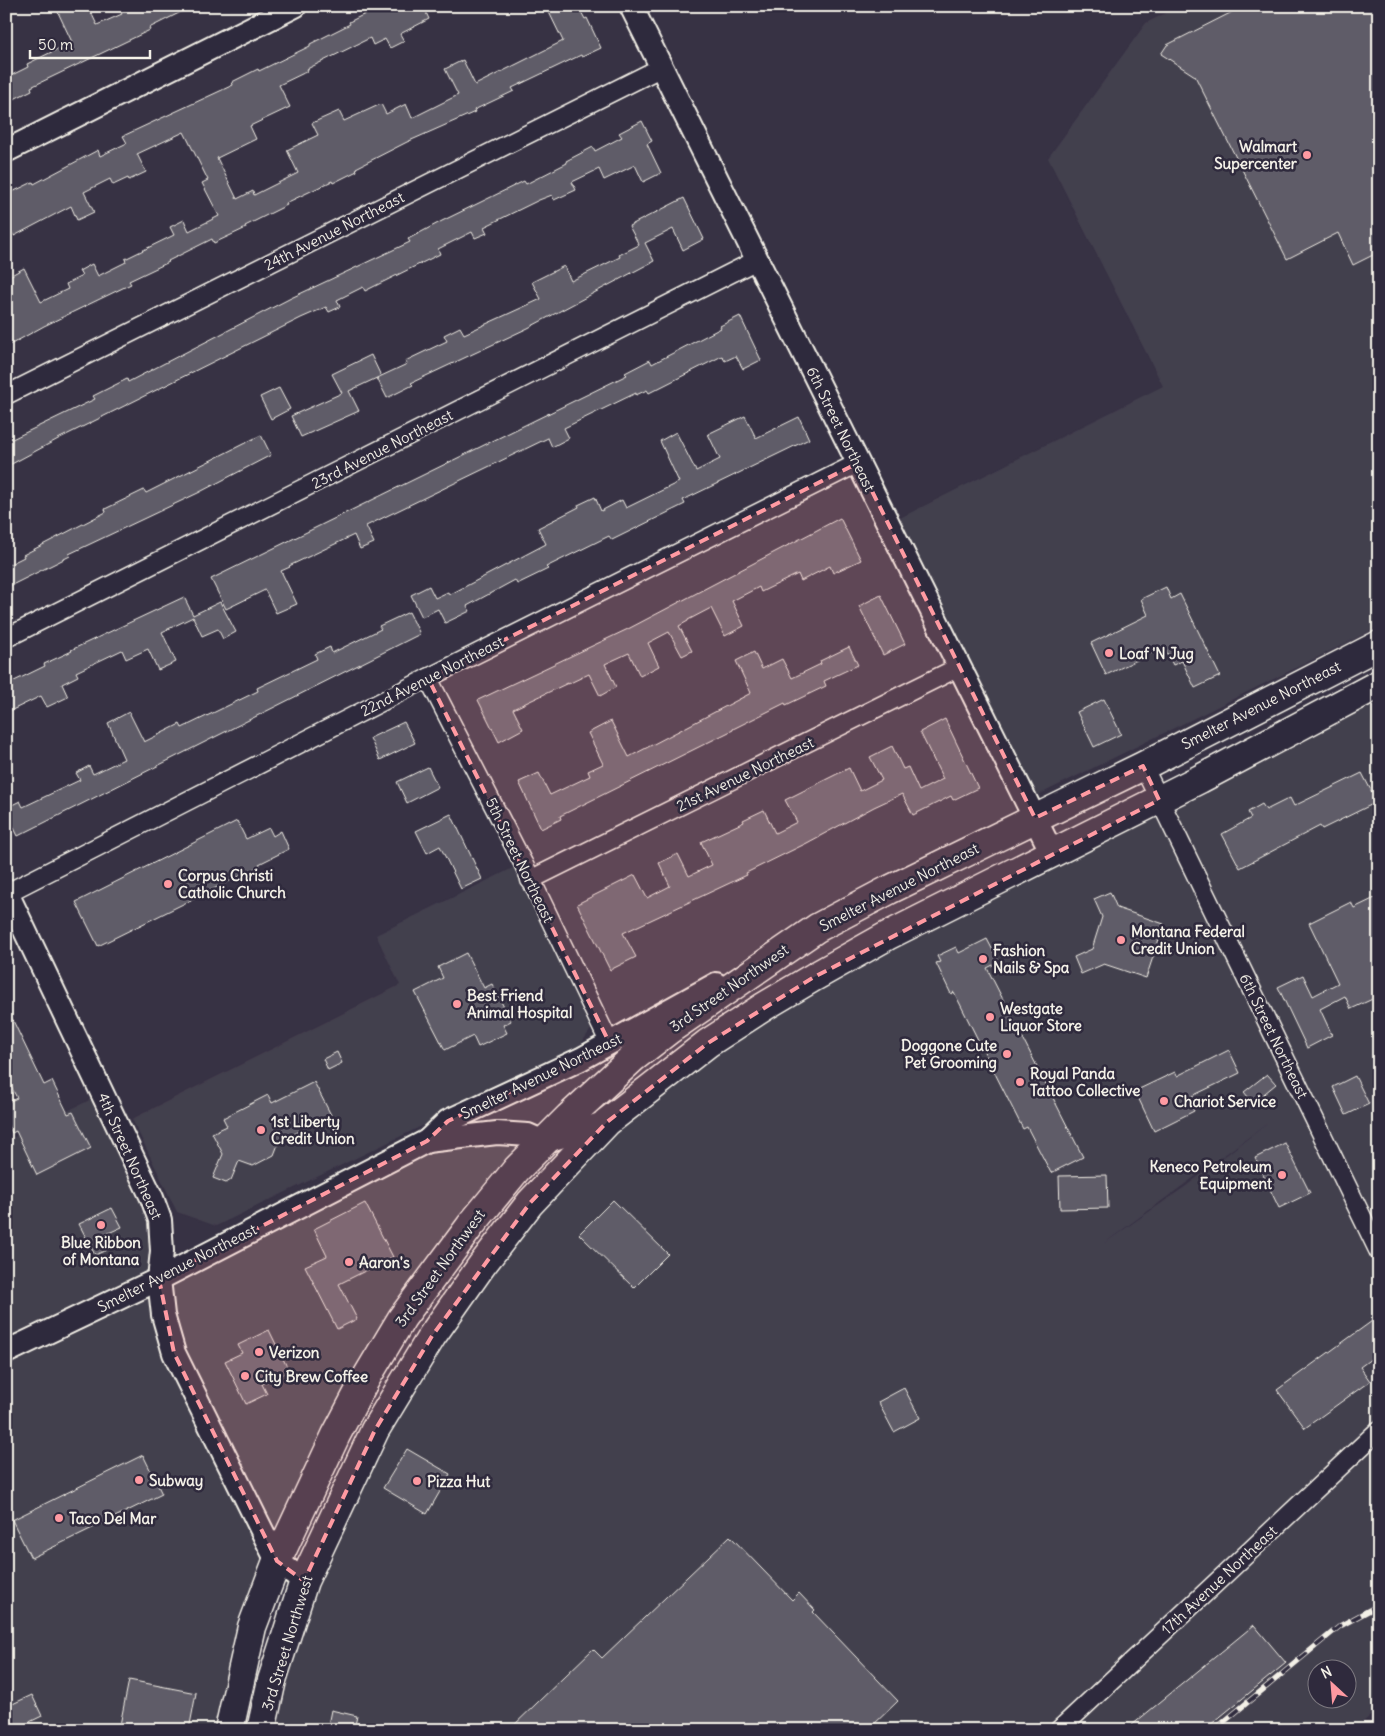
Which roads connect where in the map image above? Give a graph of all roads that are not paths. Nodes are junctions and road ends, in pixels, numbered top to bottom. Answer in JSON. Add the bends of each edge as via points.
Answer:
{"nodes":[{"id":1,"x":294,"y":6,"type":"edge"},
{"id":2,"x":631,"y":6,"type":"edge"},
{"id":3,"x":662,"y":67,"type":"junction"},
{"id":4,"x":6,"y":151,"type":"edge"},
{"id":5,"x":758,"y":260,"type":"junction"},
{"id":6,"x":6,"y":395,"type":"edge"},
{"id":7,"x":858,"y":463,"type":"junction"},
{"id":8,"x":6,"y":638,"type":"edge"},
{"id":9,"x":1379,"y":645,"type":"edge"},
{"id":10,"x":960,"y":667,"type":"junction"},
{"id":11,"x":428,"y":678,"type":"junction"},
{"id":12,"x":1379,"y":684,"type":"edge"},
{"id":13,"x":1143,"y":766,"type":"junction"},
{"id":14,"x":1159,"y":800,"type":"junction"},
{"id":15,"x":1035,"y":818,"type":"junction"},
{"id":16,"x":1052,"y":853,"type":"junction"},
{"id":17,"x":530,"y":880,"type":"junction"},
{"id":18,"x":7,"y":892,"type":"edge"},
{"id":19,"x":817,"y":928,"type":"junction"},
{"id":20,"x":610,"y":1044,"type":"junction"},
{"id":21,"x":607,"y":1122,"type":"junction"},
{"id":22,"x":427,"y":1141,"type":"junction"},
{"id":23,"x":544,"y":1142,"type":"junction"},
{"id":24,"x":1379,"y":1252,"type":"edge"},
{"id":25,"x":158,"y":1279,"type":"junction"},
{"id":26,"x":6,"y":1352,"type":"edge"},
{"id":27,"x":1379,"y":1430,"type":"edge"},
{"id":28,"x":277,"y":1561,"type":"junction"},
{"id":29,"x":304,"y":1582,"type":"junction"},
{"id":30,"x":229,"y":1730,"type":"edge"},
{"id":31,"x":261,"y":1730,"type":"edge"},
{"id":32,"x":1059,"y":1730,"type":"edge"}],
"edges":[{"from":1,"to":4,"type":"street"},
{"from":2,"to":3,"type":"street","name":"6th Street Northeast"},
{"from":3,"to":5,"type":"street","name":"6th Street Northeast"},
{"from":3,"to":6,"type":"street","name":"24th Avenue Northeast"},
{"from":5,"to":7,"type":"street","name":"6th Street Northeast"},
{"from":5,"to":8,"type":"street","name":"23rd Avenue Northeast"},
{"from":7,"to":10,"type":"street","name":"6th Street Northeast"},
{"from":7,"to":11,"type":"street","name":"22nd Avenue Northeast"},
{"from":9,"to":13,"type":"highway","name":"Smelter Avenue Northeast"},
{"from":10,"to":15,"type":"street","name":"6th Street Northeast"},
{"from":10,"to":17,"type":"street","name":"21st Avenue Northeast"},
{"from":11,"to":17,"type":"street","name":"5th Street Northeast"},
{"from":11,"to":18,"type":"street","name":"22nd Avenue Northeast"},
{"from":12,"to":14,"type":"highway"},
{"from":13,"to":14,"type":"street","name":"6th Street Northeast"},
{"from":13,"to":15,"type":"highway","name":"Smelter Avenue Northeast"},
{"from":14,"to":16,"type":"highway"},
{"from":14,"to":24,"type":"street","name":"6th Street Northeast"},
{"from":15,"to":16,"type":"street","name":"6th Street Northeast"},
{"from":15,"to":19,"type":"highway","name":"Smelter Avenue Northeast"},
{"from":16,"to":21,"type":"highway","name":"3rd Street Northwest","via":[[887,936],[765,1006],[708,1043]]},
{"from":17,"to":20,"type":"street","name":"5th Street Northeast"},
{"from":18,"to":25,"type":"street","name":"4th Street Northeast","via":[[152,1198],[160,1220],[162,1251]]},
{"from":19,"to":20,"type":"street","name":"Smelter Avenue Northeast"},
{"from":19,"to":23,"type":"highway","name":"3rd Street Northwest","via":[[640,1052]]},
{"from":20,"to":22,"type":"street","name":"Smelter Avenue Northeast","via":[[448,1121]]},
{"from":21,"to":23,"type":"street"},
{"from":21,"to":29,"type":"highway","name":"3rd Street Northwest","via":[[530,1203],[432,1336],[375,1430]]},
{"from":22,"to":23,"type":"street","name":"Smelter Avenue Northeast","via":[[497,1133],[528,1135]]},
{"from":22,"to":25,"type":"street","name":"Smelter Avenue Northeast"},
{"from":23,"to":28,"type":"highway","name":"3rd Street Northwest","via":[[471,1225],[402,1318],[342,1423]]},
{"from":25,"to":26,"type":"street","name":"Smelter Avenue Northeast"},
{"from":25,"to":28,"type":"street","name":"4th Street Northeast","via":[[174,1353]]},
{"from":27,"to":32,"type":"street","name":"17th Avenue Northeast"},
{"from":28,"to":29,"type":"street","name":"4th Street Northeast"},
{"from":28,"to":30,"type":"highway","name":"3rd Street Northwest","via":[[252,1627]]},
{"from":29,"to":31,"type":"highway","name":"3rd Street Northwest","via":[[272,1680]]}]}
